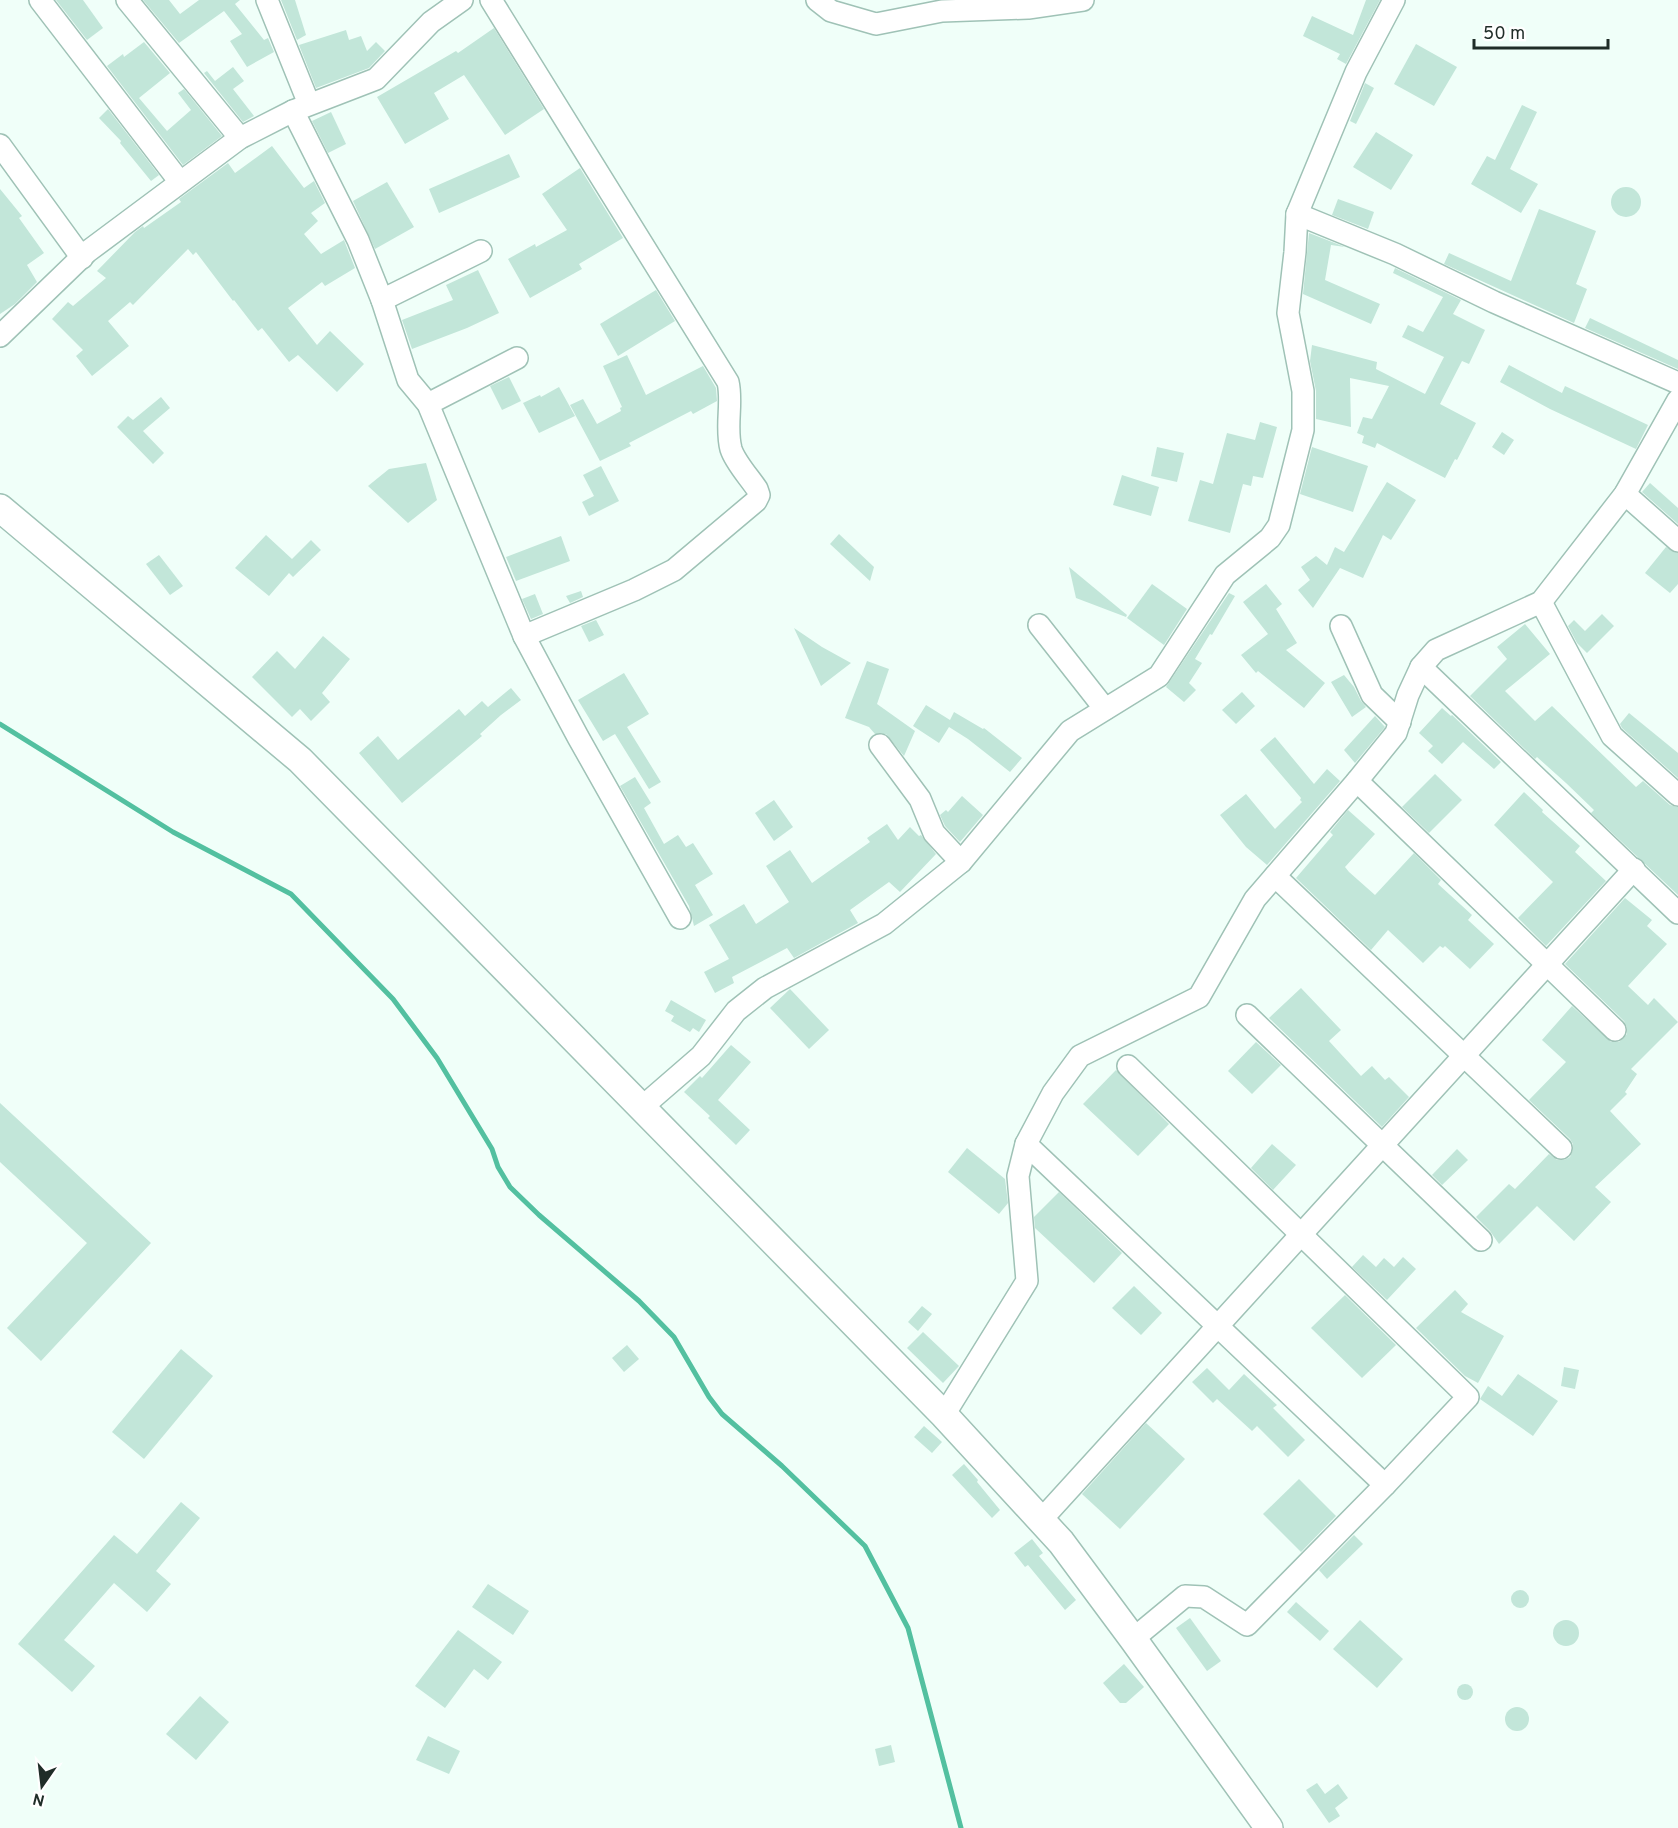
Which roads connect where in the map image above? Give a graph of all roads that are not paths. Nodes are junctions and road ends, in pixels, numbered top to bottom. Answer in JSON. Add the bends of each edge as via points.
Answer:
{"nodes":[{"id":1,"x":40,"y":0,"type":"edge"},
{"id":2,"x":127,"y":0,"type":"edge"},
{"id":3,"x":267,"y":0,"type":"edge"},
{"id":4,"x":462,"y":0,"type":"edge"},
{"id":5,"x":491,"y":0,"type":"edge"},
{"id":6,"x":817,"y":0,"type":"edge"},
{"id":7,"x":1083,"y":0,"type":"edge"},
{"id":8,"x":1394,"y":0,"type":"edge"},
{"id":9,"x":301,"y":107,"type":"junction"},
{"id":10,"x":240,"y":138,"type":"junction"},
{"id":11,"x":0,"y":145,"type":"edge"},
{"id":12,"x":180,"y":182,"type":"junction"},
{"id":13,"x":1297,"y":214,"type":"junction"},
{"id":14,"x":481,"y":251,"type":"dead end"},
{"id":15,"x":81,"y":258,"type":"junction"},
{"id":16,"x":382,"y":300,"type":"junction"},
{"id":17,"x":0,"y":336,"type":"edge"},
{"id":18,"x":517,"y":358,"type":"dead end"},
{"id":19,"x":1678,"y":383,"type":"edge"},
{"id":20,"x":1678,"y":400,"type":"edge"},
{"id":21,"x":428,"y":404,"type":"junction"},
{"id":22,"x":1625,"y":494,"type":"junction"},
{"id":23,"x":0,"y":508,"type":"edge"},
{"id":24,"x":1678,"y":541,"type":"edge"},
{"id":25,"x":1541,"y":602,"type":"junction"},
{"id":26,"x":1039,"y":625,"type":"dead end"},
{"id":27,"x":1341,"y":626,"type":"dead end"},
{"id":28,"x":524,"y":636,"type":"junction"},
{"id":29,"x":1421,"y":667,"type":"junction"},
{"id":30,"x":1105,"y":709,"type":"junction"},
{"id":31,"x":1400,"y":722,"type":"junction"},
{"id":32,"x":880,"y":745,"type":"dead end"},
{"id":33,"x":1357,"y":781,"type":"junction"},
{"id":34,"x":1678,"y":795,"type":"edge"},
{"id":35,"x":961,"y":862,"type":"junction"},
{"id":36,"x":1634,"y":869,"type":"junction"},
{"id":37,"x":1275,"y":876,"type":"junction"},
{"id":38,"x":1678,"y":913,"type":"edge"},
{"id":39,"x":680,"y":918,"type":"dead end"},
{"id":40,"x":1547,"y":965,"type":"junction"},
{"id":41,"x":1247,"y":1015,"type":"dead end"},
{"id":42,"x":1615,"y":1030,"type":"dead end"},
{"id":43,"x":1464,"y":1055,"type":"junction"},
{"id":44,"x":1128,"y":1066,"type":"dead end"},
{"id":45,"x":641,"y":1108,"type":"junction"},
{"id":46,"x":1026,"y":1144,"type":"junction"},
{"id":47,"x":1382,"y":1146,"type":"junction"},
{"id":48,"x":1561,"y":1148,"type":"dead end"},
{"id":49,"x":1301,"y":1235,"type":"junction"},
{"id":50,"x":1481,"y":1240,"type":"dead end"},
{"id":51,"x":1217,"y":1326,"type":"junction"},
{"id":52,"x":944,"y":1415,"type":"junction"},
{"id":53,"x":1385,"y":1485,"type":"junction"},
{"id":54,"x":1041,"y":1520,"type":"junction"},
{"id":55,"x":1133,"y":1638,"type":"junction"},
{"id":56,"x":1269,"y":1828,"type":"edge"}],
"edges":[{"from":1,"to":12,"type":"street"},
{"from":2,"to":10,"type":"street"},
{"from":3,"to":9,"type":"street"},
{"from":4,"to":9,"type":"street","via":[[430,22],[376,79]]},
{"from":5,"to":28,"type":"street","via":[[728,382],[732,451],[759,495],[674,570]]},
{"from":6,"to":7,"type":"street","via":[[831,11],[876,24],[942,11],[1028,8]]},
{"from":8,"to":13,"type":"street","via":[[1356,72]]},
{"from":9,"to":10,"type":"street"},
{"from":9,"to":16,"type":"street"},
{"from":10,"to":12,"type":"street"},
{"from":11,"to":15,"type":"street"},
{"from":12,"to":15,"type":"street"},
{"from":13,"to":19,"type":"street","via":[[1395,254]]},
{"from":13,"to":30,"type":"street","via":[[1288,313],[1303,391],[1303,430],[1279,525],[1270,538],[1225,575],[1160,676]]},
{"from":14,"to":16,"type":"street"},
{"from":15,"to":17,"type":"street"},
{"from":16,"to":21,"type":"street","via":[[408,380]]},
{"from":18,"to":21,"type":"street"},
{"from":20,"to":22,"type":"street"},
{"from":21,"to":28,"type":"street"},
{"from":22,"to":24,"type":"street"},
{"from":22,"to":25,"type":"street"},
{"from":23,"to":45,"type":"main road","via":[[300,760]]},
{"from":25,"to":29,"type":"street","via":[[1436,650]]},
{"from":25,"to":34,"type":"street","via":[[1612,736]]},
{"from":26,"to":30,"type":"street"},
{"from":27,"to":31,"type":"street","via":[[1372,695]]},
{"from":28,"to":39,"type":"street"},
{"from":29,"to":31,"type":"street"},
{"from":29,"to":36,"type":"street"},
{"from":30,"to":35,"type":"street","via":[[1071,731]]},
{"from":31,"to":33,"type":"street","via":[[1396,733]]},
{"from":32,"to":35,"type":"street","via":[[920,799],[933,833]]},
{"from":33,"to":37,"type":"street"},
{"from":33,"to":40,"type":"street"},
{"from":35,"to":45,"type":"street","via":[[884,924],[765,988],[736,1011],[701,1056]]},
{"from":36,"to":38,"type":"street"},
{"from":36,"to":40,"type":"street"},
{"from":37,"to":43,"type":"street"},
{"from":37,"to":46,"type":"street","via":[[1255,899],[1199,998],[1080,1056],[1053,1093]]},
{"from":40,"to":42,"type":"street"},
{"from":40,"to":43,"type":"street"},
{"from":41,"to":47,"type":"street"},
{"from":43,"to":47,"type":"street"},
{"from":43,"to":48,"type":"street"},
{"from":44,"to":49,"type":"street"},
{"from":45,"to":52,"type":"main road"},
{"from":46,"to":51,"type":"street"},
{"from":46,"to":52,"type":"street","via":[[1018,1176],[1027,1281]]},
{"from":47,"to":49,"type":"street"},
{"from":47,"to":50,"type":"street"},
{"from":49,"to":51,"type":"street"},
{"from":49,"to":53,"type":"street","via":[[1468,1397]]},
{"from":51,"to":53,"type":"street"},
{"from":51,"to":54,"type":"street"},
{"from":52,"to":54,"type":"main road"},
{"from":53,"to":55,"type":"street","via":[[1247,1624],[1204,1597],[1185,1596]]},
{"from":54,"to":55,"type":"main road"},
{"from":55,"to":56,"type":"main road"}]}
